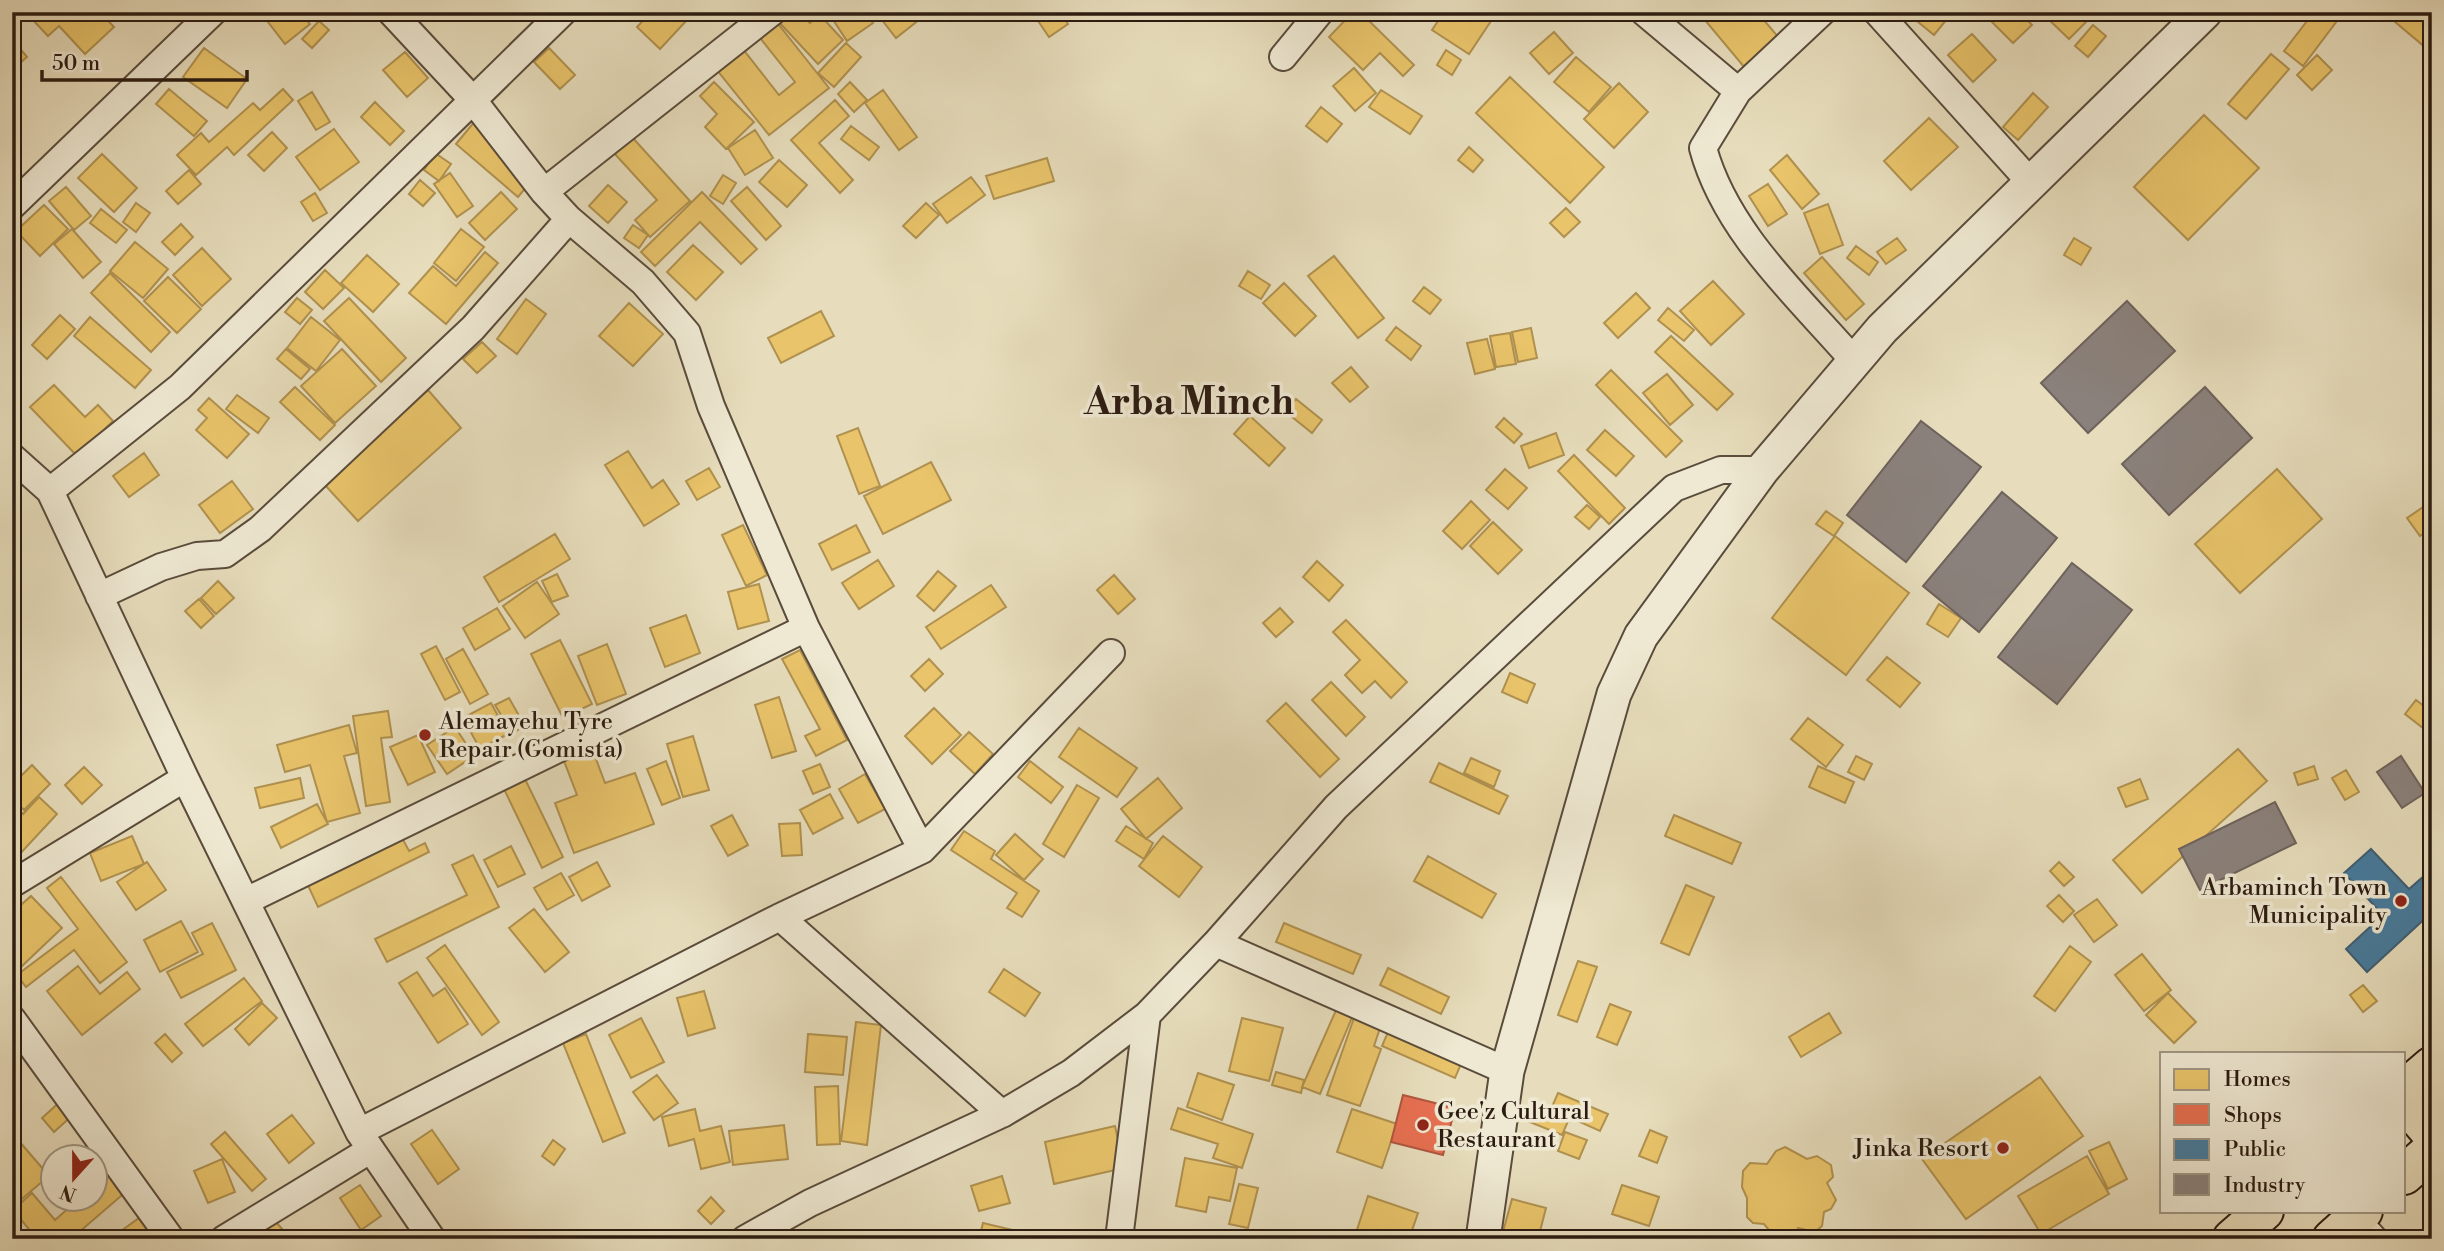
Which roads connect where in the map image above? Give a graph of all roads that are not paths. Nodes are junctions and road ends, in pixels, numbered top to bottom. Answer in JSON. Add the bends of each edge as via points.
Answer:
{"nodes":[{"id":1,"x":213,"y":12,"type":"edge"},
{"id":2,"x":391,"y":12,"type":"edge"},
{"id":3,"x":564,"y":12,"type":"edge"},
{"id":4,"x":772,"y":12,"type":"edge"},
{"id":5,"x":1320,"y":12,"type":"edge"},
{"id":6,"x":1644,"y":12,"type":"edge"},
{"id":7,"x":1822,"y":12,"type":"edge"},
{"id":8,"x":1877,"y":12,"type":"edge"},
{"id":9,"x":2205,"y":12,"type":"edge"},
{"id":10,"x":1283,"y":57,"type":"dead end"},
{"id":11,"x":1738,"y":91,"type":"junction"},
{"id":12,"x":472,"y":99,"type":"junction"},
{"id":13,"x":2032,"y":184,"type":"junction"},
{"id":14,"x":544,"y":192,"type":"junction"},
{"id":15,"x":12,"y":206,"type":"edge"},
{"id":16,"x":569,"y":219,"type":"junction"},
{"id":17,"x":1855,"y":362,"type":"junction"},
{"id":18,"x":12,"y":457,"type":"edge"},
{"id":19,"x":1762,"y":470,"type":"junction"},
{"id":20,"x":50,"y":491,"type":"junction"},
{"id":21,"x":99,"y":596,"type":"junction"},
{"id":22,"x":806,"y":628,"type":"junction"},
{"id":23,"x":1111,"y":653,"type":"dead end"},
{"id":24,"x":185,"y":778,"type":"junction"},
{"id":25,"x":922,"y":850,"type":"junction"},
{"id":26,"x":12,"y":884,"type":"edge"},
{"id":27,"x":246,"y":901,"type":"junction"},
{"id":28,"x":780,"y":917,"type":"junction"},
{"id":29,"x":1216,"y":943,"type":"junction"},
{"id":30,"x":1147,"y":1015,"type":"junction"},
{"id":31,"x":12,"y":1019,"type":"edge"},
{"id":32,"x":2432,"y":1066,"type":"edge"},
{"id":33,"x":1507,"y":1071,"type":"junction"},
{"id":34,"x":2406,"y":1088,"type":"edge"},
{"id":35,"x":2406,"y":1103,"type":"edge"},
{"id":36,"x":1002,"y":1114,"type":"junction"},
{"id":37,"x":2432,"y":1134,"type":"edge"},
{"id":38,"x":364,"y":1141,"type":"junction"},
{"id":39,"x":2432,"y":1150,"type":"edge"},
{"id":40,"x":2406,"y":1173,"type":"edge"},
{"id":41,"x":2263,"y":1212,"type":"edge"},
{"id":42,"x":172,"y":1239,"type":"edge"},
{"id":43,"x":224,"y":1239,"type":"edge"},
{"id":44,"x":432,"y":1239,"type":"edge"},
{"id":45,"x":745,"y":1239,"type":"edge"},
{"id":46,"x":1119,"y":1239,"type":"edge"},
{"id":47,"x":1483,"y":1239,"type":"edge"},
{"id":48,"x":2232,"y":1239,"type":"edge"}],
"edges":[{"from":1,"to":15,"type":"street"},
{"from":2,"to":12,"type":"street"},
{"from":3,"to":12,"type":"street"},
{"from":4,"to":14,"type":"street"},
{"from":5,"to":10,"type":"street"},
{"from":6,"to":11,"type":"street"},
{"from":7,"to":11,"type":"street"},
{"from":8,"to":13,"type":"street"},
{"from":9,"to":13,"type":"street"},
{"from":11,"to":17,"type":"street","via":[[1703,148],[1710,172],[1742,231]]},
{"from":12,"to":14,"type":"street"},
{"from":12,"to":20,"type":"street","via":[[180,387]]},
{"from":13,"to":17,"type":"street","via":[[1882,329]]},
{"from":14,"to":16,"type":"street"},
{"from":16,"to":21,"type":"street","via":[[473,328],[260,529],[225,554],[197,556],[161,567]]},
{"from":16,"to":22,"type":"street","via":[[643,282],[687,334],[711,406]]},
{"from":17,"to":19,"type":"street"},
{"from":18,"to":20,"type":"street"},
{"from":19,"to":29,"type":"street","via":[[1721,470],[1674,488],[1336,807]]},
{"from":19,"to":33,"type":"street","via":[[1641,636],[1614,694]]},
{"from":20,"to":21,"type":"street"},
{"from":21,"to":24,"type":"street"},
{"from":22,"to":25,"type":"street"},
{"from":22,"to":27,"type":"street"},
{"from":23,"to":25,"type":"street"},
{"from":24,"to":26,"type":"street"},
{"from":24,"to":27,"type":"street"},
{"from":25,"to":28,"type":"street"},
{"from":27,"to":38,"type":"street"},
{"from":28,"to":36,"type":"street"},
{"from":28,"to":38,"type":"street"},
{"from":29,"to":30,"type":"street"},
{"from":29,"to":33,"type":"street"},
{"from":30,"to":36,"type":"street","via":[[1071,1073]]},
{"from":30,"to":46,"type":"street"},
{"from":31,"to":42,"type":"street"},
{"from":32,"to":34,"type":"highway"},
{"from":33,"to":47,"type":"street"},
{"from":35,"to":37,"type":"highway"},
{"from":36,"to":45,"type":"street","via":[[810,1203]]},
{"from":38,"to":43,"type":"street"},
{"from":38,"to":44,"type":"street"},
{"from":39,"to":40,"type":"highway"},
{"from":41,"to":48,"type":"highway"}]}
